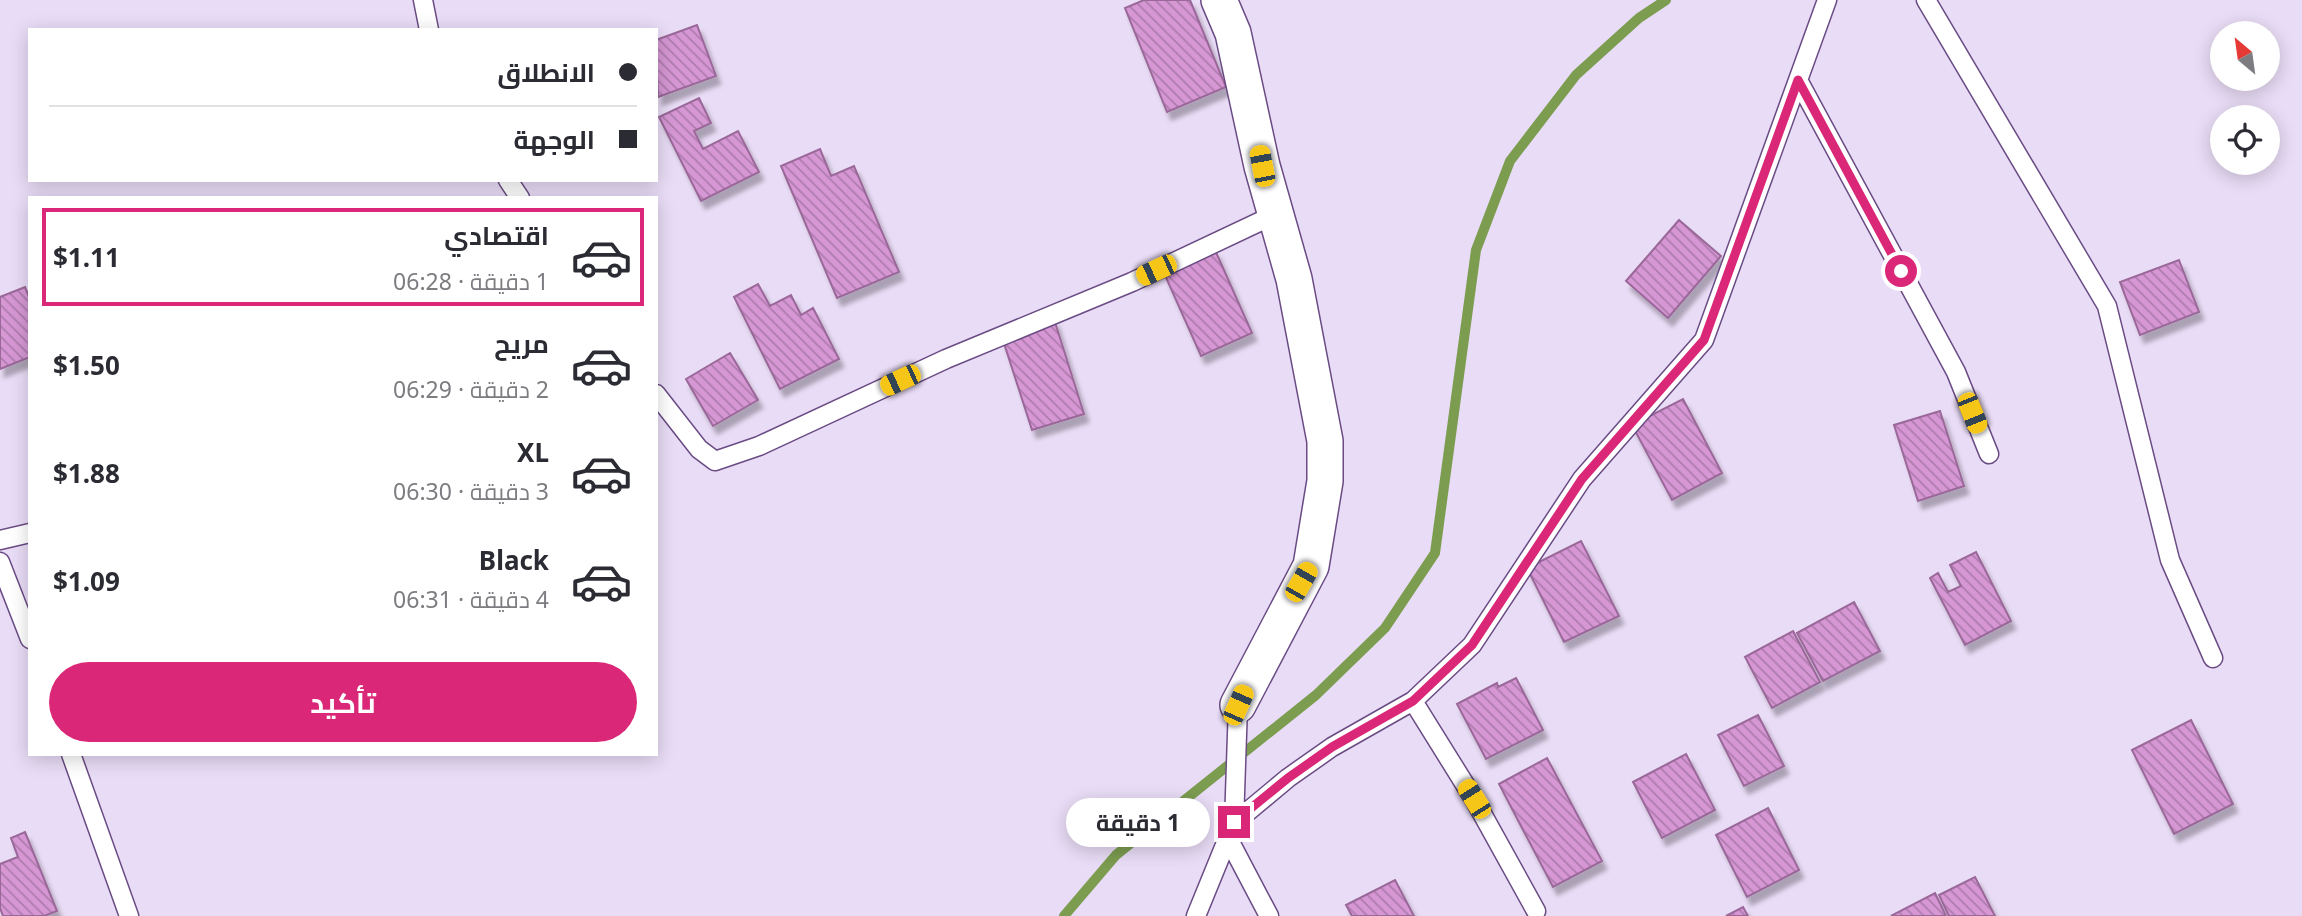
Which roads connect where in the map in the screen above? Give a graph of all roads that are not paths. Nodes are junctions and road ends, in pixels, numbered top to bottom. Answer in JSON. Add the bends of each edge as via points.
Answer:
{"nodes":[{"id":1,"x":423,"y":0,"type":"edge"},
{"id":2,"x":1219,"y":0,"type":"edge"},
{"id":3,"x":1827,"y":0,"type":"edge"},
{"id":4,"x":1926,"y":0,"type":"edge"},
{"id":5,"x":1231,"y":17,"type":"edge"},
{"id":6,"x":429,"y":28,"type":"edge"},
{"id":7,"x":1798,"y":80,"type":"junction"},
{"id":8,"x":1276,"y":214,"type":"junction"},
{"id":9,"x":658,"y":396,"type":"edge"},
{"id":10,"x":1989,"y":454,"type":"dead end"},
{"id":11,"x":28,"y":533,"type":"edge"},
{"id":12,"x":0,"y":540,"type":"edge"},
{"id":13,"x":0,"y":562,"type":"edge"},
{"id":14,"x":28,"y":634,"type":"edge"},
{"id":15,"x":2213,"y":658,"type":"dead end"},
{"id":16,"x":1413,"y":701,"type":"junction"},
{"id":17,"x":1238,"y":705,"type":"joint"},
{"id":18,"x":72,"y":756,"type":"edge"},
{"id":19,"x":1232,"y":831,"type":"junction"},
{"id":20,"x":1536,"y":911,"type":"dead end"},
{"id":21,"x":128,"y":916,"type":"edge"},
{"id":22,"x":1196,"y":916,"type":"edge"},
{"id":23,"x":1269,"y":916,"type":"edge"}],
"edges":[{"from":1,"to":6,"type":"lane"},
{"from":2,"to":5,"type":"street"},
{"from":3,"to":7,"type":"lane"},
{"from":4,"to":15,"type":"lane","via":[[2107,306],[2170,560]]},
{"from":5,"to":8,"type":"street"},
{"from":7,"to":10,"type":"lane","via":[[1956,372]]},
{"from":7,"to":16,"type":"lane","via":[[1704,340],[1582,479],[1472,645]]},
{"from":8,"to":9,"type":"lane","via":[[1132,282],[723,459],[715,461],[704,454]]},
{"from":8,"to":17,"type":"street","via":[[1320,402],[1325,481],[1311,566]]},
{"from":11,"to":12,"type":"lane"},
{"from":13,"to":14,"type":"lane"},
{"from":16,"to":19,"type":"lane","via":[[1288,778]]},
{"from":16,"to":20,"type":"lane"},
{"from":17,"to":19,"type":"lane"},
{"from":18,"to":21,"type":"lane"},
{"from":19,"to":22,"type":"lane"},
{"from":19,"to":23,"type":"lane"}]}
